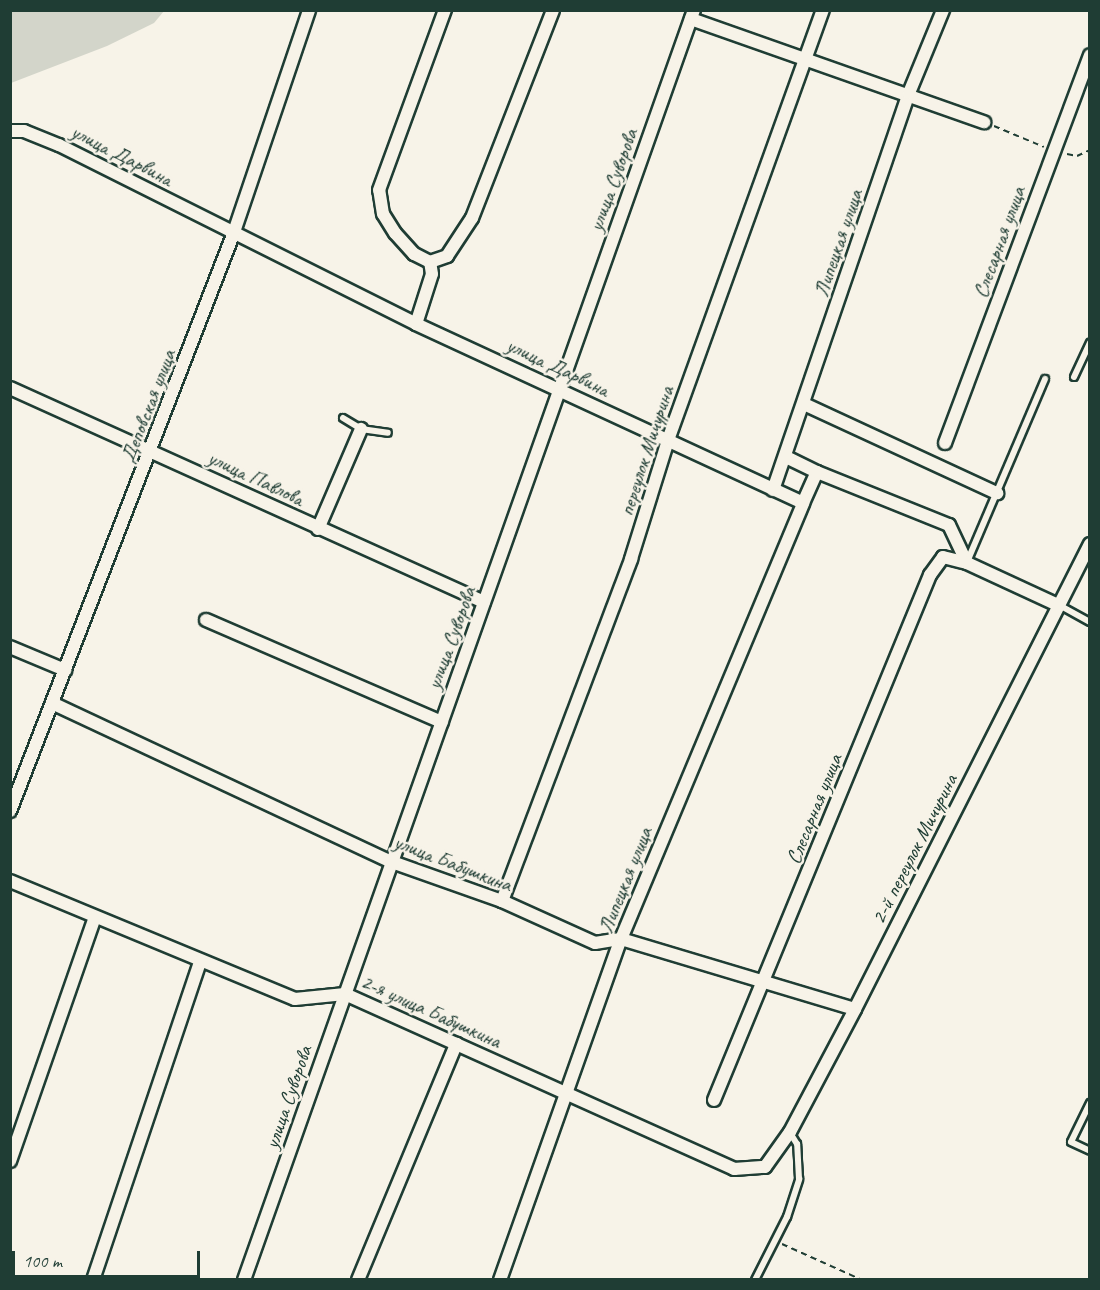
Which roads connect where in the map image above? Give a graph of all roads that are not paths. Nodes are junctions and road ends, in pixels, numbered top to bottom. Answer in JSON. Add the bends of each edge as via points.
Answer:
{"nodes":[{"id":1,"x":309,"y":10,"type":"edge"},
{"id":2,"x":445,"y":10,"type":"edge"},
{"id":3,"x":553,"y":10,"type":"edge"},
{"id":4,"x":823,"y":10,"type":"edge"},
{"id":5,"x":943,"y":10,"type":"edge"},
{"id":6,"x":692,"y":15,"type":"edge"},
{"id":7,"x":1089,"y":55,"type":"edge"},
{"id":8,"x":805,"y":56,"type":"junction"},
{"id":9,"x":909,"y":93,"type":"junction"},
{"id":10,"x":984,"y":122,"type":"road end"},
{"id":11,"x":10,"y":131,"type":"edge"},
{"id":12,"x":233,"y":235,"type":"junction"},
{"id":13,"x":430,"y":262,"type":"junction"},
{"id":14,"x":416,"y":324,"type":"junction"},
{"id":15,"x":1089,"y":342,"type":"edge"},
{"id":16,"x":1074,"y":377,"type":"dead end"},
{"id":17,"x":1046,"y":379,"type":"dead end"},
{"id":18,"x":10,"y":388,"type":"edge"},
{"id":19,"x":560,"y":388,"type":"junction"},
{"id":20,"x":804,"y":404,"type":"junction"},
{"id":21,"x":342,"y":418,"type":"dead end"},
{"id":22,"x":361,"y":429,"type":"junction"},
{"id":23,"x":388,"y":433,"type":"dead end"},
{"id":24,"x":668,"y":440,"type":"junction"},
{"id":25,"x":945,"y":443,"type":"dead end"},
{"id":26,"x":152,"y":451,"type":"junction"},
{"id":27,"x":786,"y":457,"type":"junction"},
{"id":28,"x":817,"y":472,"type":"junction"},
{"id":29,"x":773,"y":490,"type":"junction"},
{"id":30,"x":997,"y":493,"type":"junction"},
{"id":31,"x":803,"y":503,"type":"junction"},
{"id":32,"x":318,"y":529,"type":"junction"},
{"id":33,"x":1089,"y":544,"type":"edge"},
{"id":34,"x":967,"y":563,"type":"junction"},
{"id":35,"x":484,"y":602,"type":"junction"},
{"id":36,"x":1058,"y":605,"type":"junction"},
{"id":37,"x":206,"y":620,"type":"dead end"},
{"id":38,"x":1089,"y":622,"type":"edge"},
{"id":39,"x":10,"y":647,"type":"edge"},
{"id":40,"x":65,"y":670,"type":"junction"},
{"id":41,"x":52,"y":703,"type":"junction"},
{"id":42,"x":441,"y":722,"type":"junction"},
{"id":43,"x":10,"y":812,"type":"edge"},
{"id":44,"x":392,"y":862,"type":"junction"},
{"id":45,"x":10,"y":881,"type":"edge"},
{"id":46,"x":502,"y":901,"type":"junction"},
{"id":47,"x":94,"y":917,"type":"junction"},
{"id":48,"x":621,"y":939,"type":"junction"},
{"id":49,"x":200,"y":962,"type":"junction"},
{"id":50,"x":765,"y":980,"type":"junction"},
{"id":51,"x":345,"y":994,"type":"junction"},
{"id":52,"x":855,"y":1009,"type":"junction"},
{"id":53,"x":456,"y":1044,"type":"junction"},
{"id":54,"x":567,"y":1092,"type":"junction"},
{"id":55,"x":714,"y":1100,"type":"dead end"},
{"id":56,"x":1089,"y":1103,"type":"edge"},
{"id":57,"x":790,"y":1132,"type":"junction"},
{"id":58,"x":1089,"y":1151,"type":"edge"},
{"id":59,"x":10,"y":1161,"type":"edge"},
{"id":60,"x":765,"y":1167,"type":"joint"},
{"id":61,"x":93,"y":1280,"type":"edge"},
{"id":62,"x":244,"y":1280,"type":"edge"},
{"id":63,"x":358,"y":1280,"type":"edge"},
{"id":64,"x":500,"y":1280,"type":"edge"},
{"id":65,"x":755,"y":1280,"type":"edge"}],
"edges":[{"from":1,"to":12,"type":"street","name":"Деповская улица"},
{"from":2,"to":13,"type":"street","via":[[379,190],[383,214],[395,233],[414,254]]},
{"from":3,"to":13,"type":"street","via":[[472,218],[447,256]]},
{"from":4,"to":8,"type":"street","name":"переулок Мичурина"},
{"from":5,"to":9,"type":"street","name":"Липецкая улица"},
{"from":6,"to":8,"type":"street"},
{"from":6,"to":19,"type":"street","name":"улица Суворова"},
{"from":7,"to":25,"type":"street","name":"Слесарная улица"},
{"from":8,"to":9,"type":"street"},
{"from":8,"to":24,"type":"street","name":"переулок Мичурина"},
{"from":9,"to":10,"type":"street"},
{"from":9,"to":20,"type":"street","name":"Липецкая улица"},
{"from":11,"to":12,"type":"street","name":"улица Дарвина","via":[[24,131],[59,145]]},
{"from":12,"to":14,"type":"street","name":"улица Дарвина"},
{"from":12,"to":26,"type":"street","name":"Деповская улица"},
{"from":13,"to":14,"type":"street","via":[[432,274]]},
{"from":14,"to":19,"type":"street","name":"улица Дарвина"},
{"from":15,"to":16,"type":"lane"},
{"from":17,"to":30,"type":"lane"},
{"from":18,"to":26,"type":"street","name":"улица Павлова"},
{"from":19,"to":24,"type":"street","name":"улица Дарвина"},
{"from":19,"to":35,"type":"street","name":"улица Суворова"},
{"from":20,"to":27,"type":"street","name":"Липецкая улица"},
{"from":20,"to":30,"type":"street"},
{"from":21,"to":22,"type":"lane"},
{"from":22,"to":23,"type":"lane"},
{"from":22,"to":32,"type":"street"},
{"from":24,"to":29,"type":"street","name":"улица Дарвина"},
{"from":24,"to":46,"type":"street","name":"переулок Мичурина","via":[[631,559]]},
{"from":26,"to":32,"type":"street","name":"улица Павлова"},
{"from":26,"to":40,"type":"street","name":"Деповская улица"},
{"from":27,"to":28,"type":"street"},
{"from":27,"to":29,"type":"street","name":"Липецкая улица"},
{"from":28,"to":31,"type":"street"},
{"from":28,"to":34,"type":"street","via":[[949,525]]},
{"from":29,"to":31,"type":"street","name":"улица Дарвина"},
{"from":30,"to":34,"type":"lane"},
{"from":31,"to":48,"type":"street","name":"Липецкая улица"},
{"from":32,"to":35,"type":"street","name":"улица Павлова"},
{"from":33,"to":36,"type":"street","name":"2-й переулок Мичурина"},
{"from":34,"to":36,"type":"street"},
{"from":34,"to":50,"type":"street","name":"Слесарная улица","via":[[943,557],[930,575]]},
{"from":35,"to":42,"type":"street","name":"улица Суворова"},
{"from":36,"to":38,"type":"lane"},
{"from":36,"to":52,"type":"street","name":"2-й переулок Мичурина"},
{"from":37,"to":42,"type":"street"},
{"from":39,"to":40,"type":"street"},
{"from":40,"to":41,"type":"street","name":"Деповская улица"},
{"from":41,"to":43,"type":"street","name":"Деповская улица"},
{"from":41,"to":44,"type":"street","name":"улица Бабушкина"},
{"from":42,"to":44,"type":"street","name":"улица Суворова"},
{"from":44,"to":46,"type":"street","name":"улица Бабушкина"},
{"from":44,"to":51,"type":"street","name":"улица Суворова"},
{"from":45,"to":47,"type":"street","name":"2-я улица Бабушкина"},
{"from":46,"to":48,"type":"street","name":"улица Бабушкина","via":[[595,943]]},
{"from":47,"to":49,"type":"street","name":"2-я улица Бабушкина"},
{"from":47,"to":59,"type":"street"},
{"from":48,"to":50,"type":"street","name":"улица Бабушкина"},
{"from":48,"to":54,"type":"street","name":"Липецкая улица"},
{"from":49,"to":51,"type":"street","name":"2-я улица Бабушкина","via":[[295,999]]},
{"from":49,"to":61,"type":"street"},
{"from":50,"to":52,"type":"street","name":"улица Бабушкина"},
{"from":50,"to":55,"type":"street","name":"Слесарная улица"},
{"from":51,"to":53,"type":"street","name":"2-я улица Бабушкина"},
{"from":51,"to":62,"type":"street","name":"улица Суворова"},
{"from":52,"to":57,"type":"street","name":"2-й переулок Мичурина"},
{"from":53,"to":54,"type":"street","name":"2-я улица Бабушкина"},
{"from":53,"to":63,"type":"street"},
{"from":54,"to":60,"type":"street","name":"2-я улица Бабушкина","via":[[734,1168]]},
{"from":54,"to":64,"type":"street","name":"Липецкая улица"},
{"from":56,"to":58,"type":"lane","via":[[1071,1142]]},
{"from":57,"to":60,"type":"street","name":"2-й переулок Мичурина"},
{"from":57,"to":65,"type":"lane","via":[[797,1144],[799,1179]]}]}
